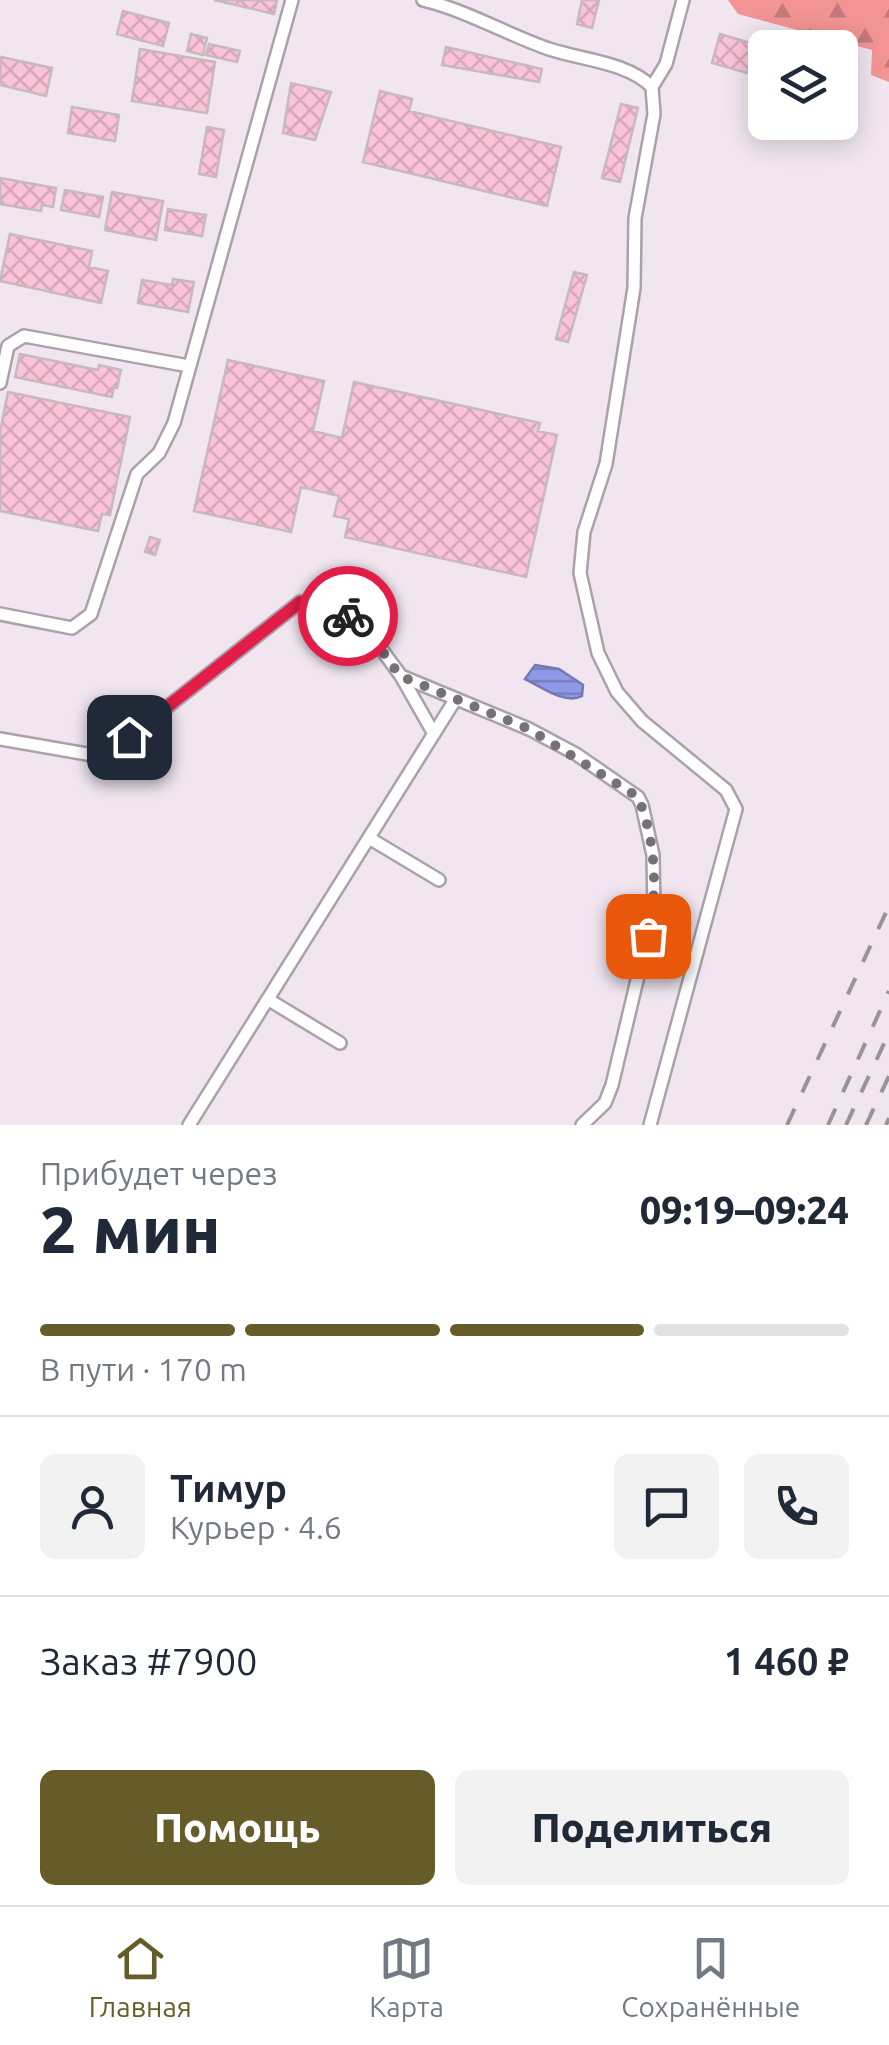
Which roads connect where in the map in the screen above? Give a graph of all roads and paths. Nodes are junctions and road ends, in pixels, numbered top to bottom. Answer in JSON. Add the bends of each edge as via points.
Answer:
{"nodes":[{"id":1,"x":292,"y":0,"type":"edge"},
{"id":2,"x":423,"y":0,"type":"edge"},
{"id":3,"x":683,"y":0,"type":"edge"},
{"id":4,"x":470,"y":6,"type":"edge"},
{"id":5,"x":652,"y":87,"type":"junction"},
{"id":6,"x":189,"y":366,"type":"junction"},
{"id":7,"x":0,"y":383,"type":"edge"},
{"id":8,"x":0,"y":614,"type":"edge"},
{"id":9,"x":400,"y":676,"type":"junction"},
{"id":10,"x":455,"y":700,"type":"junction"},
{"id":11,"x":434,"y":734,"type":"junction"},
{"id":12,"x":0,"y":739,"type":"edge"},
{"id":13,"x":369,"y":838,"type":"junction"},
{"id":14,"x":439,"y":880,"type":"dead end"},
{"id":15,"x":268,"y":1000,"type":"junction"},
{"id":16,"x":340,"y":1043,"type":"dead end"},
{"id":17,"x":189,"y":1125,"type":"edge"},
{"id":18,"x":582,"y":1125,"type":"edge"},
{"id":19,"x":650,"y":1125,"type":"edge"}],
"edges":[{"from":1,"to":6,"type":"street"},
{"from":2,"to":4,"type":"street"},
{"from":3,"to":5,"type":"street","via":[[666,64]]},
{"from":4,"to":5,"type":"street","via":[[548,48],[632,73]]},
{"from":5,"to":19,"type":"street","via":[[654,114],[635,218],[634,288],[606,464],[584,532],[580,574],[598,653],[617,692],[726,790],[737,819]]},
{"from":6,"to":7,"type":"street","via":[[24,336],[8,346]]},
{"from":6,"to":8,"type":"street","via":[[174,423],[138,474],[90,614],[72,628]]},
{"from":9,"to":10,"type":"street"},
{"from":9,"to":11,"type":"street"},
{"from":9,"to":12,"type":"street","via":[[360,620],[300,602],[104,756]]},
{"from":10,"to":11,"type":"street"},
{"from":10,"to":18,"type":"street","via":[[576,754],[642,805],[653,855],[654,909],[612,1084],[605,1103]]},
{"from":11,"to":13,"type":"street"},
{"from":13,"to":14,"type":"street"},
{"from":13,"to":15,"type":"street"},
{"from":15,"to":16,"type":"street"},
{"from":15,"to":17,"type":"street"}]}
